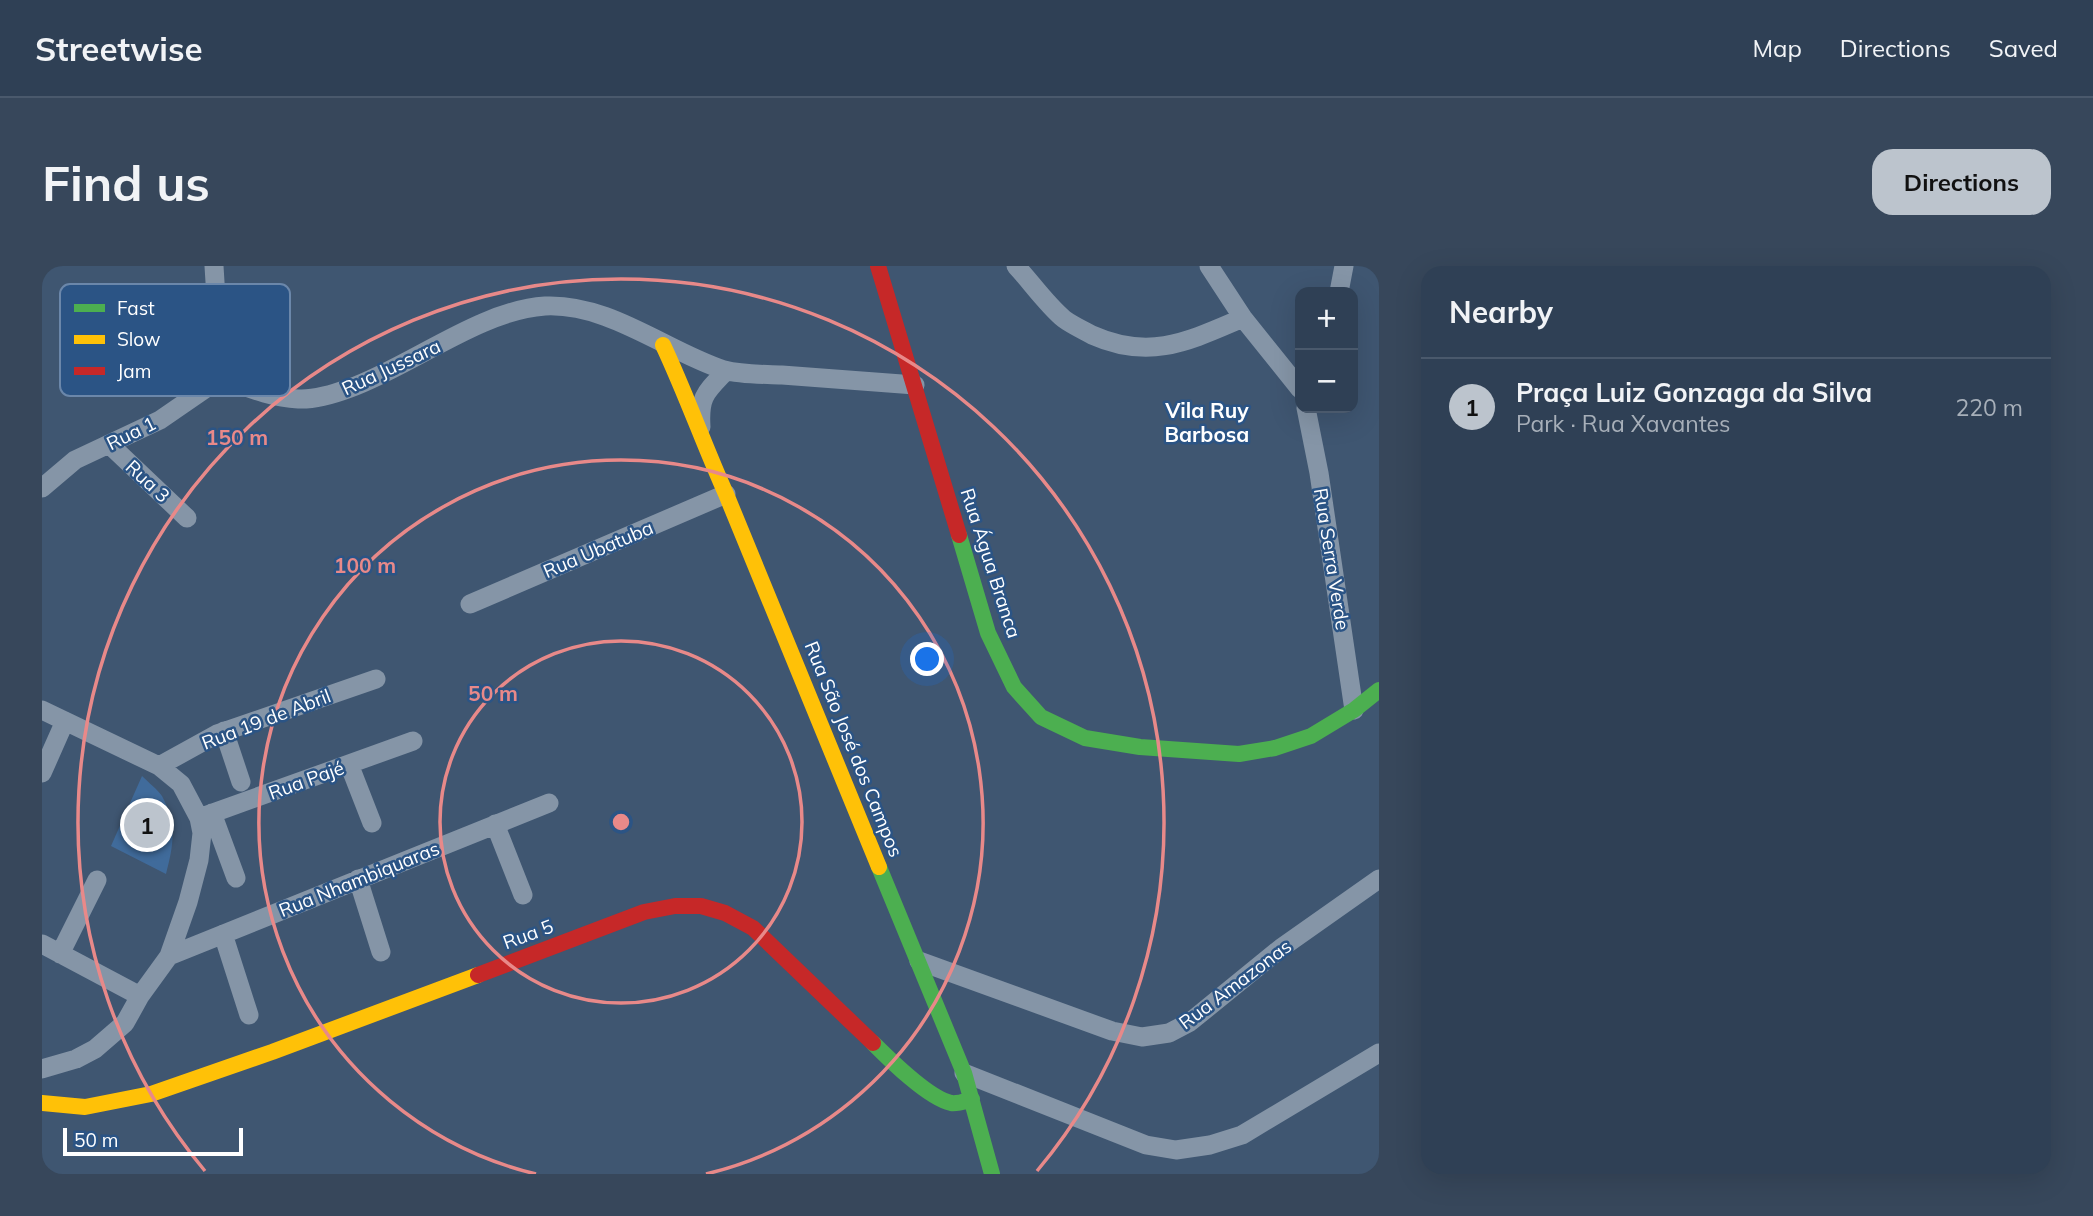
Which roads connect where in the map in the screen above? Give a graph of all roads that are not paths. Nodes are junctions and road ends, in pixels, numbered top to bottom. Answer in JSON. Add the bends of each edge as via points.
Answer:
{"nodes":[{"id":1,"x":214,"y":266,"type":"edge"},
{"id":2,"x":878,"y":266,"type":"edge"},
{"id":3,"x":1016,"y":266,"type":"edge"},
{"id":4,"x":1209,"y":266,"type":"edge"},
{"id":5,"x":1344,"y":266,"type":"edge"},
{"id":6,"x":215,"y":284,"type":"edge"},
{"id":7,"x":1340,"y":287,"type":"edge"},
{"id":8,"x":1243,"y":318,"type":"junction"},
{"id":9,"x":663,"y":345,"type":"junction"},
{"id":10,"x":726,"y":371,"type":"junction"},
{"id":11,"x":1295,"y":383,"type":"edge"},
{"id":12,"x":915,"y":385,"type":"junction"},
{"id":13,"x":195,"y":396,"type":"edge"},
{"id":14,"x":278,"y":396,"type":"edge"},
{"id":15,"x":1307,"y":413,"type":"edge"},
{"id":16,"x":702,"y":441,"type":"junction"},
{"id":17,"x":109,"y":444,"type":"junction"},
{"id":18,"x":42,"y":488,"type":"edge"},
{"id":19,"x":726,"y":494,"type":"junction"},
{"id":20,"x":187,"y":518,"type":"dead end"},
{"id":21,"x":470,"y":604,"type":"dead end"},
{"id":22,"x":376,"y":679,"type":"dead end"},
{"id":23,"x":1379,"y":690,"type":"edge"},
{"id":24,"x":42,"y":710,"type":"edge"},
{"id":25,"x":1354,"y":710,"type":"junction"},
{"id":26,"x":65,"y":721,"type":"junction"},
{"id":27,"x":224,"y":732,"type":"junction"},
{"id":28,"x":413,"y":741,"type":"dead end"},
{"id":29,"x":349,"y":764,"type":"junction"},
{"id":30,"x":159,"y":766,"type":"junction"},
{"id":31,"x":42,"y":773,"type":"edge"},
{"id":32,"x":241,"y":782,"type":"dead end"},
{"id":33,"x":548,"y":803,"type":"dead end"},
{"id":34,"x":206,"y":816,"type":"junction"},
{"id":35,"x":372,"y":823,"type":"dead end"},
{"id":36,"x":495,"y":824,"type":"junction"},
{"id":37,"x":236,"y":878,"type":"dead end"},
{"id":38,"x":358,"y":879,"type":"junction"},
{"id":39,"x":1379,"y":879,"type":"edge"},
{"id":40,"x":97,"y":880,"type":"dead end"},
{"id":41,"x":523,"y":895,"type":"dead end"},
{"id":42,"x":223,"y":934,"type":"junction"},
{"id":43,"x":42,"y":944,"type":"edge"},
{"id":44,"x":381,"y":952,"type":"dead end"},
{"id":45,"x":60,"y":954,"type":"junction"},
{"id":46,"x":169,"y":956,"type":"junction"},
{"id":47,"x":919,"y":961,"type":"junction"},
{"id":48,"x":140,"y":996,"type":"junction"},
{"id":49,"x":249,"y":1015,"type":"dead end"},
{"id":50,"x":1379,"y":1053,"type":"edge"},
{"id":51,"x":42,"y":1069,"type":"edge"},
{"id":52,"x":964,"y":1073,"type":"junction"},
{"id":53,"x":972,"y":1099,"type":"junction"},
{"id":54,"x":42,"y":1103,"type":"edge"},
{"id":55,"x":992,"y":1174,"type":"edge"}],
"edges":[{"from":1,"to":6,"type":"street"},
{"from":2,"to":12,"type":"street","name":"Rua Água Branca"},
{"from":3,"to":8,"type":"street","via":[[1063,318],[1111,343],[1140,349],[1170,346]]},
{"from":4,"to":8,"type":"street"},
{"from":5,"to":7,"type":"street"},
{"from":8,"to":11,"type":"street"},
{"from":9,"to":10,"type":"street","name":"Rua Jussara"},
{"from":9,"to":14,"type":"street","name":"Rua Jussara","via":[[625,323],[546,306],[509,313],[474,327],[367,382],[330,395]]},
{"from":9,"to":16,"type":"street","name":"Rua São José dos Campos"},
{"from":10,"to":12,"type":"street","name":"Rua Jussara"},
{"from":10,"to":16,"type":"street","via":[[705,393],[699,408]]},
{"from":12,"to":25,"type":"street","name":"Rua Água Branca","via":[[988,634],[1014,687],[1041,717],[1085,738],[1239,754],[1311,736]]},
{"from":13,"to":17,"type":"street","name":"Rua 1","via":[[160,420]]},
{"from":15,"to":25,"type":"street","name":"Rua Serra Verde"},
{"from":16,"to":19,"type":"street","name":"Rua São José dos Campos"},
{"from":17,"to":18,"type":"street","name":"Rua 1","via":[[75,460]]},
{"from":17,"to":20,"type":"street","name":"Rua 3"},
{"from":19,"to":21,"type":"street","name":"Rua Ubatuba"},
{"from":19,"to":47,"type":"street","name":"Rua São José dos Campos"},
{"from":22,"to":27,"type":"street","name":"Rua 19 de Abril"},
{"from":23,"to":25,"type":"street","name":"Rua Água Branca"},
{"from":24,"to":26,"type":"street"},
{"from":26,"to":30,"type":"street"},
{"from":26,"to":31,"type":"street"},
{"from":27,"to":30,"type":"street","name":"Rua 19 de Abril"},
{"from":27,"to":32,"type":"street"},
{"from":28,"to":29,"type":"street","name":"Rua Pajé"},
{"from":29,"to":34,"type":"street","name":"Rua Pajé"},
{"from":29,"to":35,"type":"street"},
{"from":30,"to":34,"type":"street","via":[[181,784]]},
{"from":33,"to":36,"type":"street","name":"Rua Nhambiquaras"},
{"from":34,"to":37,"type":"street"},
{"from":34,"to":46,"type":"street","via":[[188,902]]},
{"from":36,"to":38,"type":"street","name":"Rua Nhambiquaras"},
{"from":36,"to":41,"type":"street"},
{"from":38,"to":42,"type":"street","name":"Rua Nhambiquaras"},
{"from":38,"to":44,"type":"street"},
{"from":39,"to":47,"type":"street","name":"Rua Amazonas","via":[[1170,1033],[1142,1037],[1112,1031]]},
{"from":40,"to":45,"type":"street"},
{"from":42,"to":46,"type":"street","name":"Rua Nhambiquaras"},
{"from":42,"to":49,"type":"street"},
{"from":43,"to":45,"type":"street"},
{"from":45,"to":48,"type":"street"},
{"from":46,"to":48,"type":"street"},
{"from":47,"to":52,"type":"street","name":"Rua São José dos Campos"},
{"from":48,"to":51,"type":"street","via":[[125,1023],[95,1049]]},
{"from":50,"to":52,"type":"street","via":[[1242,1135],[1176,1150],[1146,1145]]},
{"from":52,"to":53,"type":"street","name":"Rua São José dos Campos"},
{"from":53,"to":54,"type":"street","name":"Rua 5","via":[[956,1104],[933,1096],[753,928],[728,913],[701,905],[672,905],[150,1094],[85,1107]]},
{"from":53,"to":55,"type":"street","name":"Rua São José dos Campos"}]}
